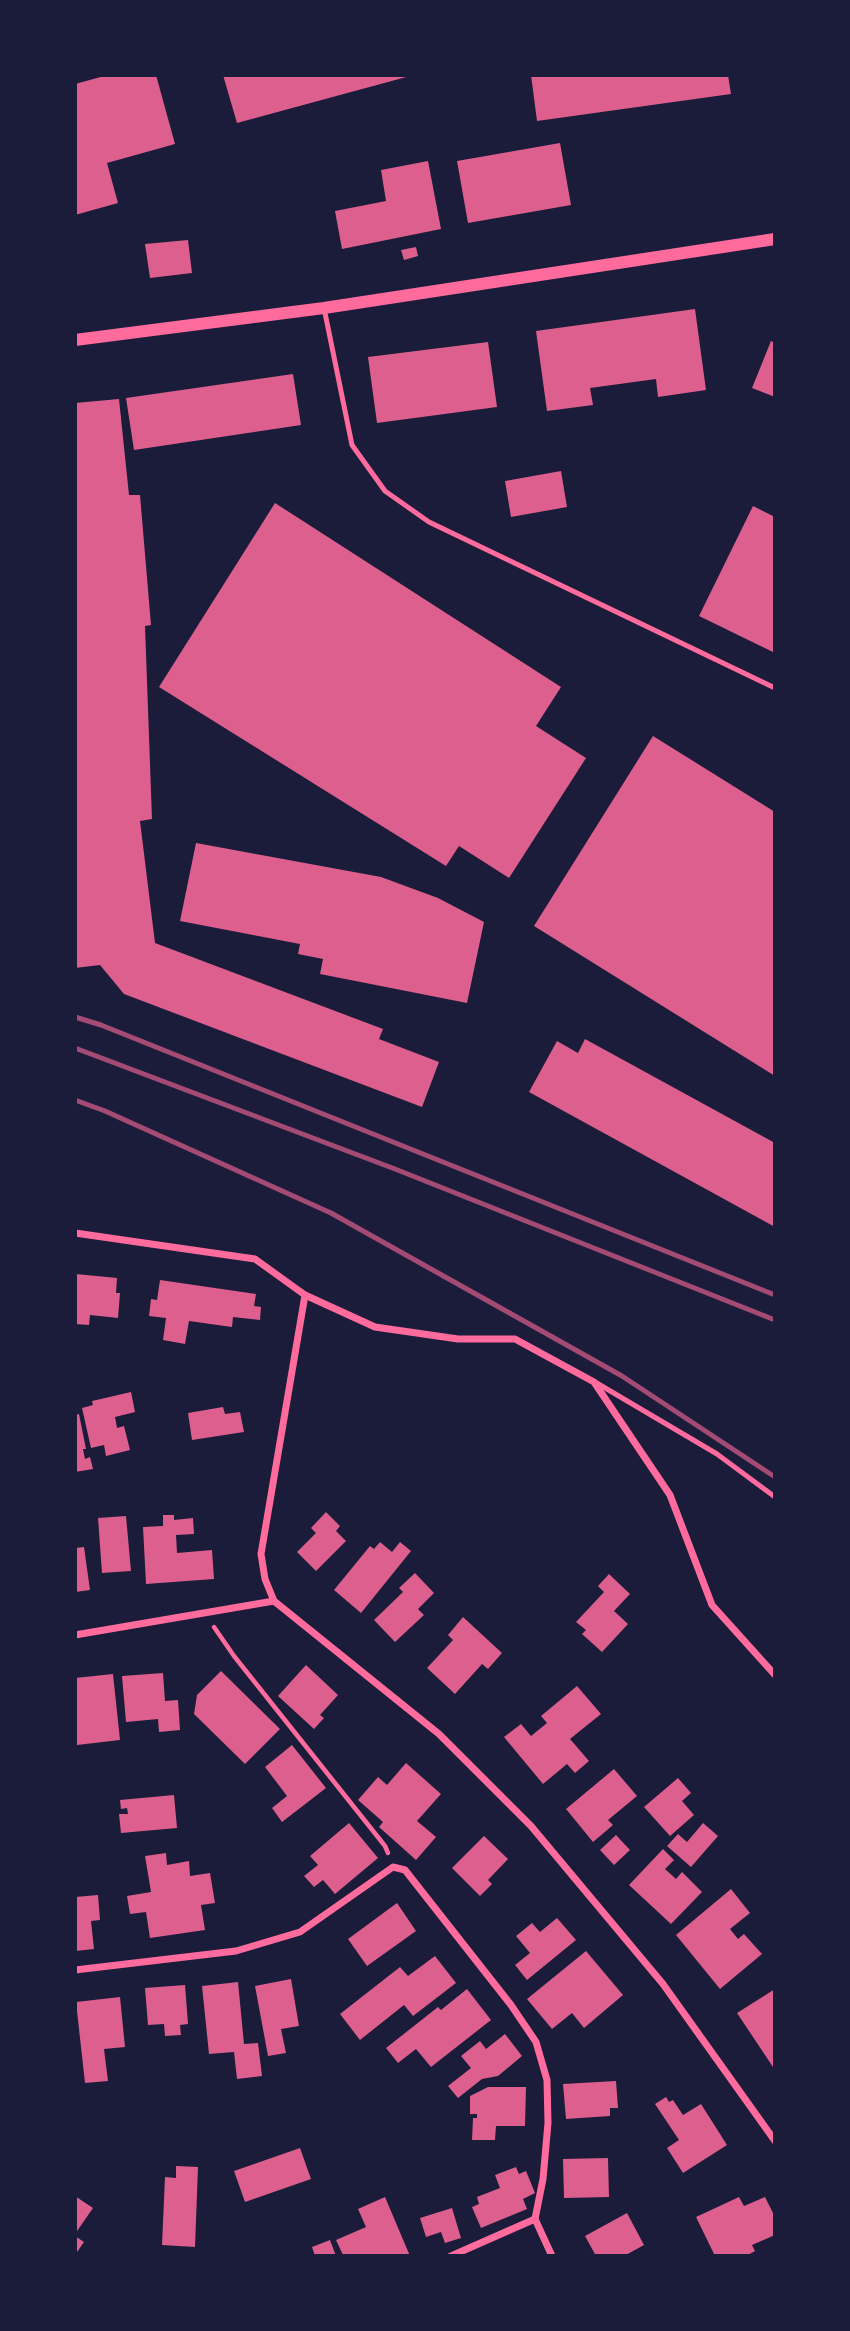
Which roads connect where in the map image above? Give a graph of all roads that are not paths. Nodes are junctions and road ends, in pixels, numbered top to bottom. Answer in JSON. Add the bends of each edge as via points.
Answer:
{"nodes":[{"id":1,"x":773,"y":241,"type":"edge"},
{"id":2,"x":324,"y":308,"type":"junction"},
{"id":3,"x":75,"y":340,"type":"edge"},
{"id":4,"x":775,"y":688,"type":"edge"},
{"id":5,"x":75,"y":1233,"type":"edge"},
{"id":6,"x":305,"y":1295,"type":"junction"},
{"id":7,"x":594,"y":1382,"type":"junction"},
{"id":8,"x":775,"y":1497,"type":"edge"},
{"id":9,"x":274,"y":1601,"type":"junction"},
{"id":10,"x":75,"y":1636,"type":"edge"},
{"id":11,"x":775,"y":1675,"type":"edge"},
{"id":12,"x":75,"y":1970,"type":"edge"},
{"id":13,"x":775,"y":2141,"type":"edge"},
{"id":14,"x":535,"y":2219,"type":"junction"},
{"id":15,"x":451,"y":2256,"type":"edge"},
{"id":16,"x":552,"y":2256,"type":"edge"}],
"edges":[{"from":1,"to":2,"type":"street"},
{"from":2,"to":3,"type":"street"},
{"from":2,"to":4,"type":"lane","via":[[352,445],[385,491],[429,522]]},
{"from":5,"to":6,"type":"street","via":[[255,1259]]},
{"from":6,"to":7,"type":"street","via":[[375,1327],[458,1339],[515,1339]]},
{"from":6,"to":9,"type":"street","via":[[261,1554]]},
{"from":7,"to":8,"type":"lane","via":[[717,1454]]},
{"from":7,"to":11,"type":"street","via":[[670,1495],[712,1605]]},
{"from":9,"to":10,"type":"street"},
{"from":9,"to":13,"type":"street","via":[[439,1734],[531,1826],[663,1984]]},
{"from":12,"to":14,"type":"street","via":[[236,1951],[300,1933],[393,1867],[405,1870],[536,2042],[547,2080],[548,2123]]},
{"from":14,"to":15,"type":"street"},
{"from":14,"to":16,"type":"street"}]}
